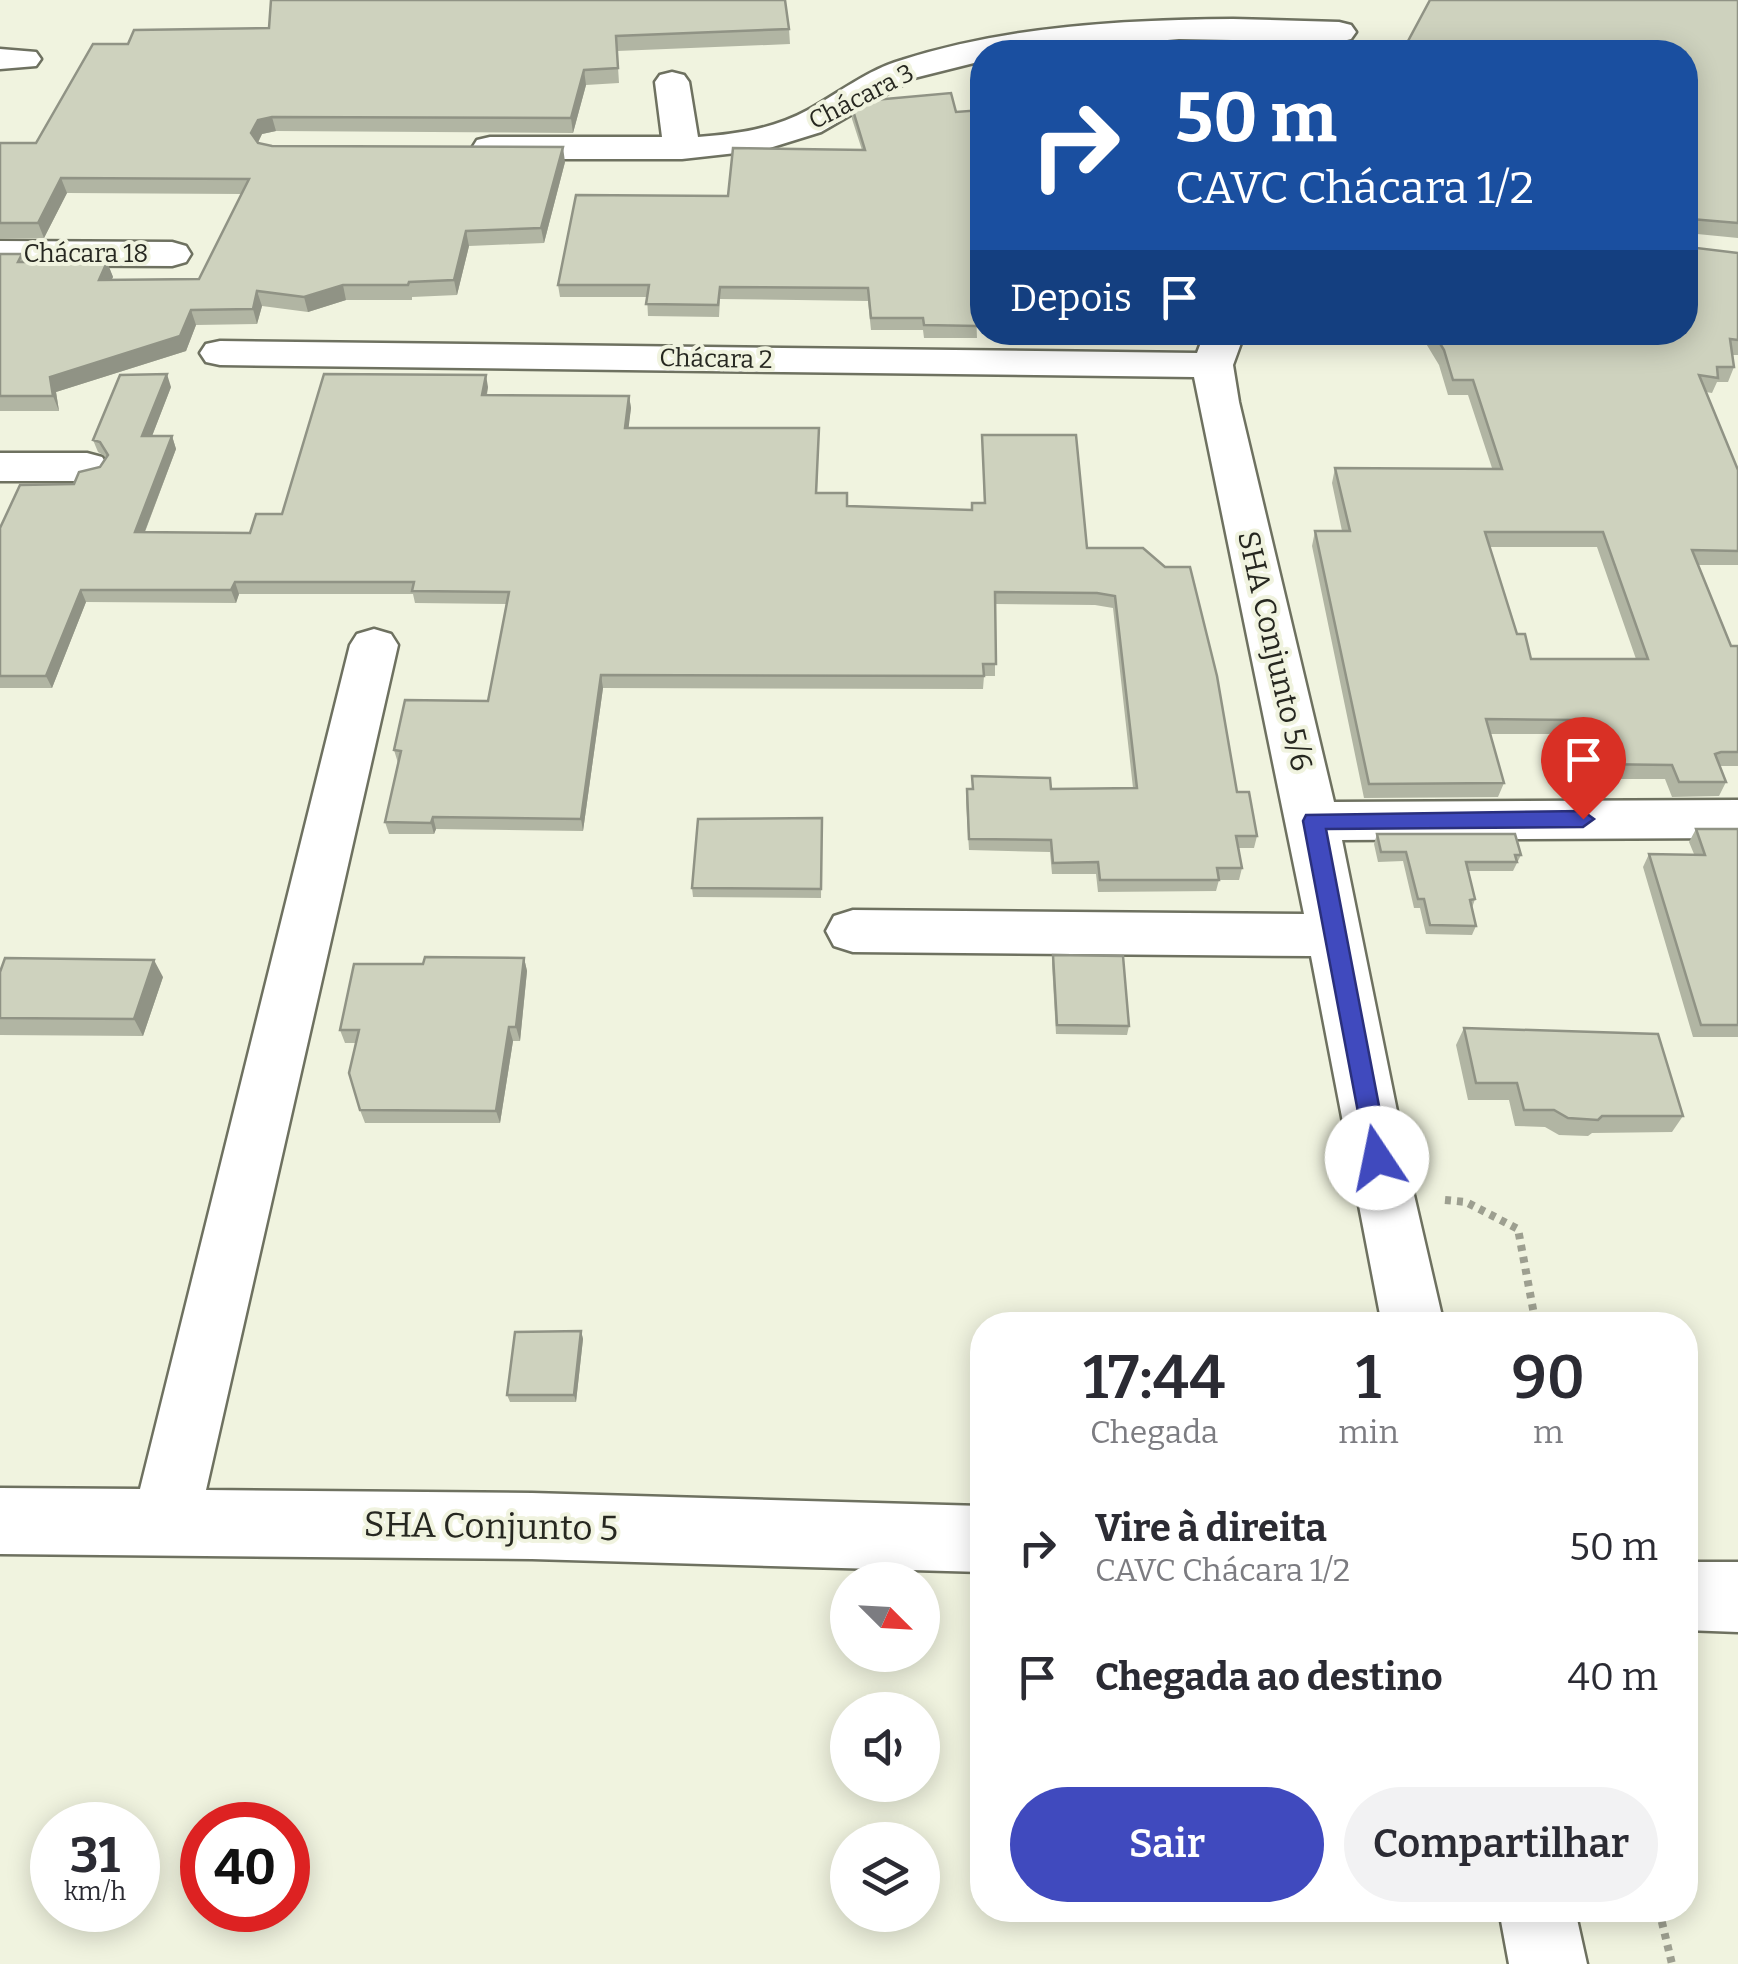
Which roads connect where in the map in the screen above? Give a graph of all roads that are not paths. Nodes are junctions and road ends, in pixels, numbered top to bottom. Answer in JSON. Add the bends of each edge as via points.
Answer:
{"nodes":[{"id":1,"x":1353,"y":0,"type":"edge"},
{"id":2,"x":1063,"y":40,"type":"edge"},
{"id":3,"x":1319,"y":40,"type":"edge"},
{"id":4,"x":1337,"y":40,"type":"edge"},
{"id":5,"x":970,"y":55,"type":"edge"},
{"id":6,"x":672,"y":82,"type":"dead end"},
{"id":7,"x":450,"y":147,"type":"edge"},
{"id":8,"x":682,"y":148,"type":"junction"},
{"id":9,"x":0,"y":253,"type":"edge"},
{"id":10,"x":172,"y":254,"type":"dead end"},
{"id":11,"x":1219,"y":349,"type":"edge"},
{"id":12,"x":220,"y":353,"type":"dead end"},
{"id":13,"x":0,"y":467,"type":"edge"},
{"id":14,"x":87,"y":467,"type":"edge"},
{"id":15,"x":374,"y":645,"type":"dead end"},
{"id":16,"x":1738,"y":819,"type":"edge"},
{"id":17,"x":1314,"y":821,"type":"junction"},
{"id":18,"x":853,"y":931,"type":"dead end"},
{"id":19,"x":1334,"y":935,"type":"junction"},
{"id":20,"x":1410,"y":1312,"type":"edge"},
{"id":21,"x":0,"y":1521,"type":"edge"},
{"id":22,"x":165,"y":1522,"type":"junction"},
{"id":23,"x":970,"y":1538,"type":"edge"},
{"id":24,"x":1698,"y":1596,"type":"edge"},
{"id":25,"x":1738,"y":1597,"type":"edge"},
{"id":26,"x":1539,"y":1922,"type":"edge"},
{"id":27,"x":1548,"y":1964,"type":"edge"}],
"edges":[{"from":1,"to":4,"type":"street"},
{"from":2,"to":3,"type":"street","name":"Chácara 3","via":[[1220,28]]},
{"from":5,"to":8,"type":"street","name":"Chácara 3","via":[[910,68],[777,135]]},
{"from":6,"to":8,"type":"street"},
{"from":7,"to":8,"type":"street","name":"Chácara 3"},
{"from":9,"to":10,"type":"street","name":"Chácara 18"},
{"from":11,"to":12,"type":"street","name":"Chácara 2"},
{"from":11,"to":17,"type":"street","name":"SHA Conjunto 5/6"},
{"from":13,"to":14,"type":"street"},
{"from":15,"to":22,"type":"street"},
{"from":16,"to":17,"type":"street"},
{"from":17,"to":19,"type":"street","name":"SHA Conjunto 5/6"},
{"from":18,"to":19,"type":"street"},
{"from":19,"to":20,"type":"street","name":"SHA Conjunto 5/6"},
{"from":21,"to":22,"type":"street","name":"SHA Conjunto 5"},
{"from":22,"to":23,"type":"street","name":"SHA Conjunto 5"},
{"from":24,"to":25,"type":"street"},
{"from":26,"to":27,"type":"street"}]}
